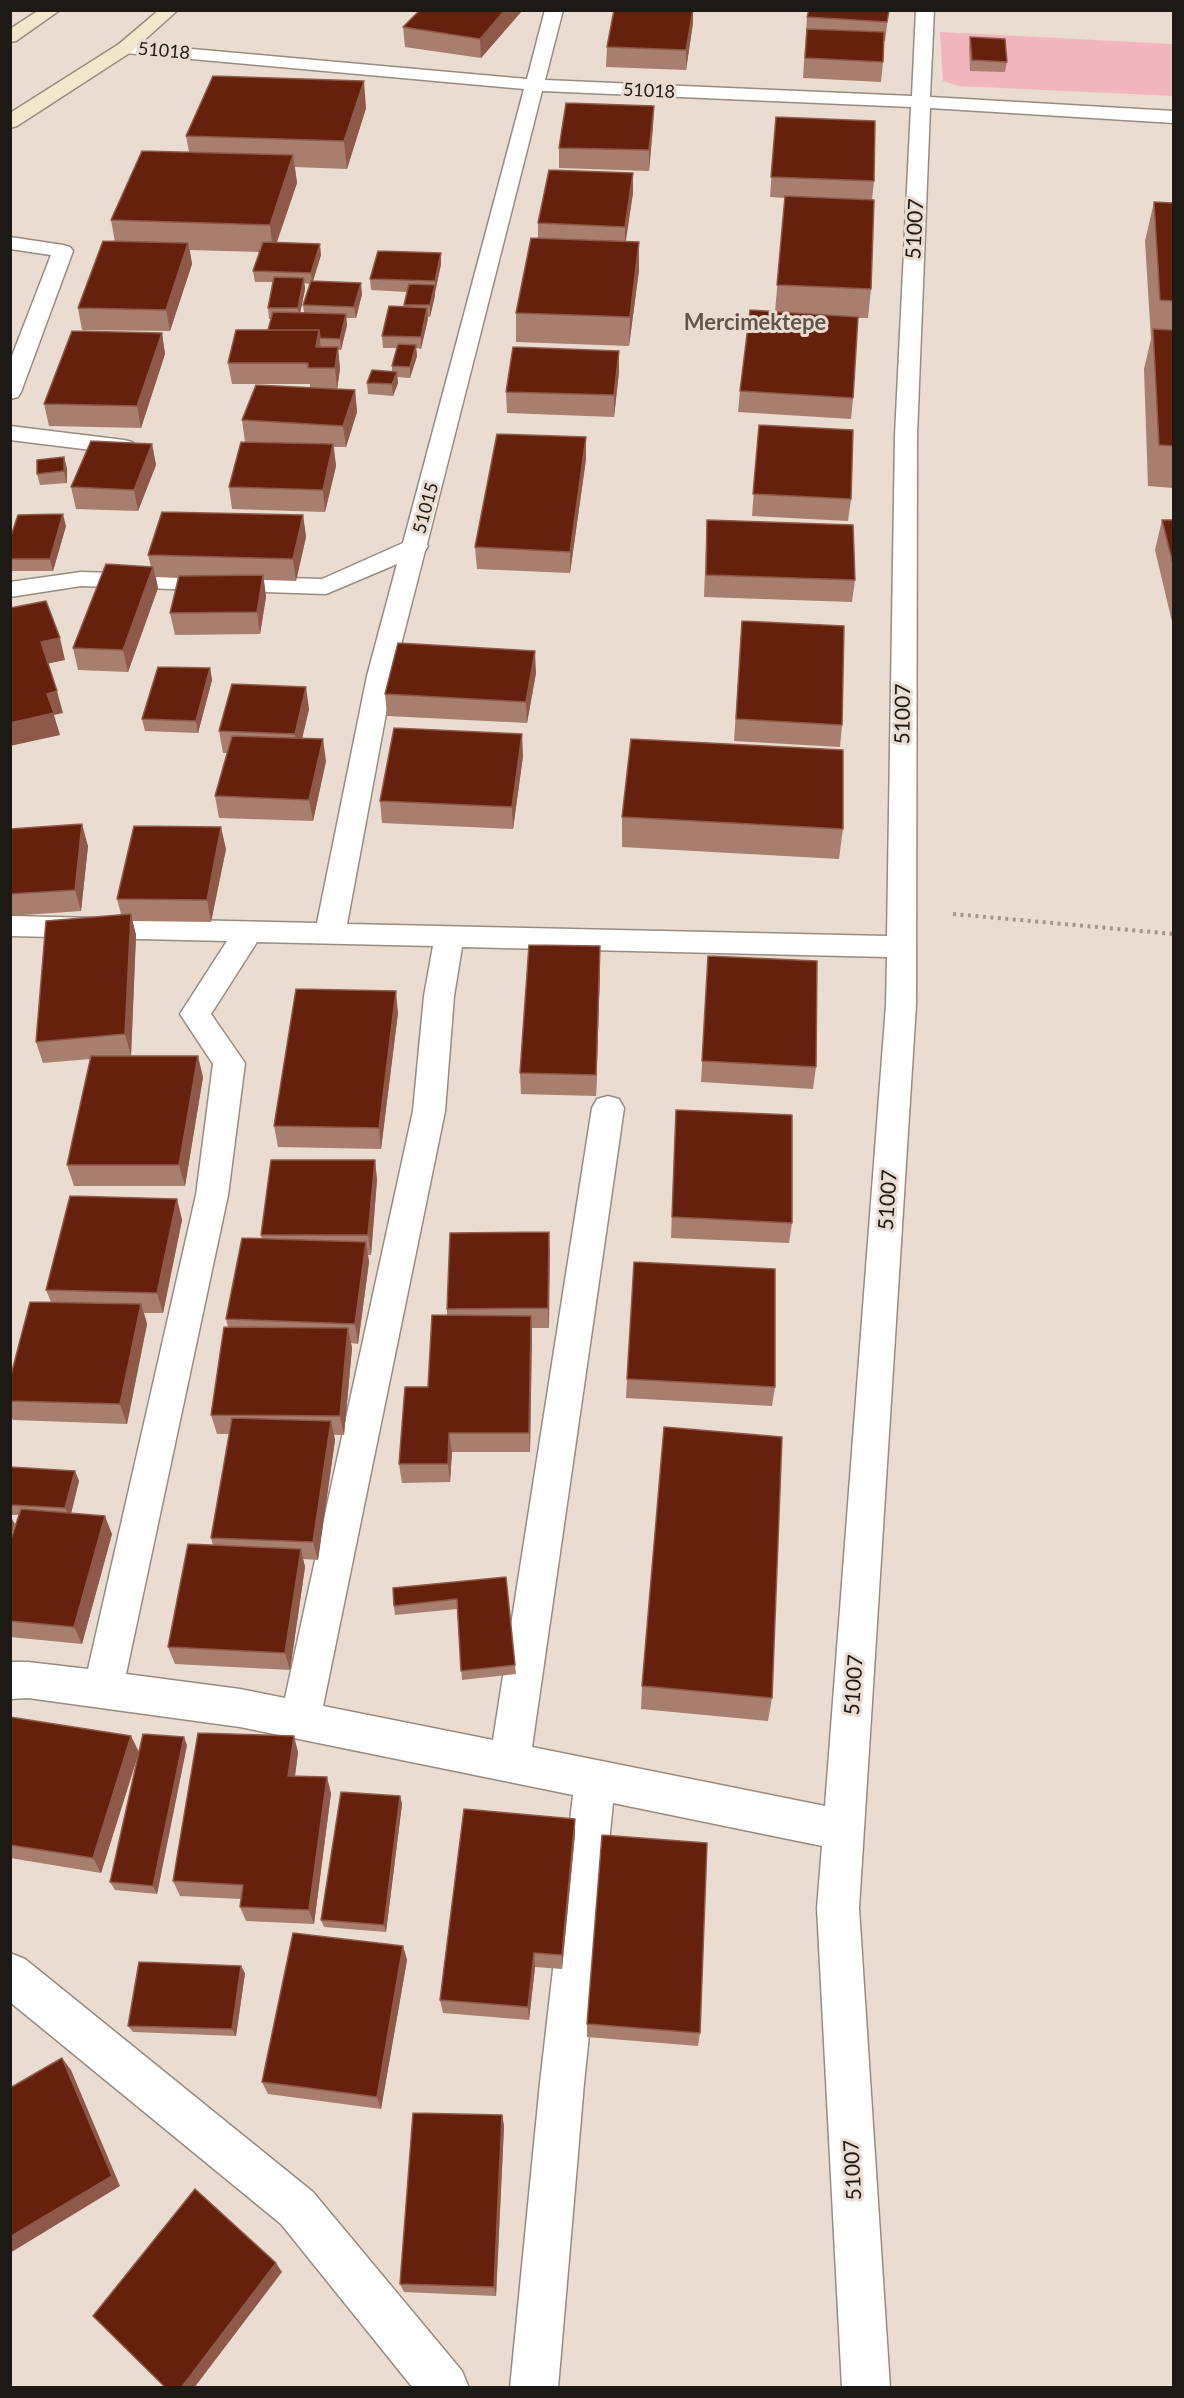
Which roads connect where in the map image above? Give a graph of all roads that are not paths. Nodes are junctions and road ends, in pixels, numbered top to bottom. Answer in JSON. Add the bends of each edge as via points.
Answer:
{"nodes":[{"id":1,"x":52,"y":10,"type":"edge"},
{"id":2,"x":170,"y":10,"type":"edge"},
{"id":3,"x":554,"y":10,"type":"edge"},
{"id":4,"x":925,"y":10,"type":"edge"},
{"id":5,"x":10,"y":37,"type":"edge"},
{"id":6,"x":125,"y":48,"type":"junction"},
{"id":7,"x":536,"y":85,"type":"junction"},
{"id":8,"x":921,"y":102,"type":"junction"},
{"id":9,"x":1173,"y":117,"type":"edge"},
{"id":10,"x":10,"y":122,"type":"edge"},
{"id":11,"x":10,"y":243,"type":"edge"},
{"id":12,"x":10,"y":392,"type":"edge"},
{"id":13,"x":10,"y":433,"type":"edge"},
{"id":14,"x":124,"y":447,"type":"edge"},
{"id":15,"x":416,"y":546,"type":"junction"},
{"id":16,"x":10,"y":590,"type":"edge"},
{"id":17,"x":10,"y":926,"type":"edge"},
{"id":18,"x":248,"y":932,"type":"junction"},
{"id":19,"x":330,"y":934,"type":"junction"},
{"id":20,"x":449,"y":937,"type":"junction"},
{"id":21,"x":901,"y":948,"type":"junction"},
{"id":22,"x":608,"y":1108,"type":"dead end"},
{"id":23,"x":10,"y":1681,"type":"edge"},
{"id":24,"x":103,"y":1689,"type":"junction"},
{"id":25,"x":300,"y":1720,"type":"junction"},
{"id":26,"x":510,"y":1763,"type":"junction"},
{"id":27,"x":595,"y":1779,"type":"junction"},
{"id":28,"x":844,"y":1830,"type":"junction"},
{"id":29,"x":10,"y":1974,"type":"edge"},
{"id":30,"x":445,"y":2388,"type":"edge"},
{"id":31,"x":534,"y":2388,"type":"edge"},
{"id":32,"x":866,"y":2388,"type":"edge"}],
"edges":[{"from":1,"to":5,"type":"main road"},
{"from":2,"to":6,"type":"main road"},
{"from":3,"to":7,"type":"street","name":"51015"},
{"from":4,"to":8,"type":"street","name":"51007"},
{"from":6,"to":7,"type":"street","name":"51018"},
{"from":6,"to":10,"type":"main road"},
{"from":7,"to":8,"type":"street","name":"51018"},
{"from":7,"to":15,"type":"street","name":"51015"},
{"from":8,"to":9,"type":"street","name":"51018"},
{"from":8,"to":21,"type":"street","name":"51007","via":[[906,435]]},
{"from":11,"to":12,"type":"street","via":[[63,251]]},
{"from":13,"to":14,"type":"street"},
{"from":15,"to":16,"type":"street","via":[[326,587],[81,579]]},
{"from":15,"to":19,"type":"street","name":"51015","via":[[380,676]]},
{"from":17,"to":18,"type":"street"},
{"from":18,"to":19,"type":"street"},
{"from":18,"to":24,"type":"street","via":[[195,1014],[229,1063],[215,1173]]},
{"from":19,"to":20,"type":"street"},
{"from":20,"to":21,"type":"street"},
{"from":20,"to":25,"type":"street","via":[[439,996],[429,1111]]},
{"from":21,"to":28,"type":"street","name":"51007","via":[[900,1017]]},
{"from":22,"to":26,"type":"street"},
{"from":23,"to":24,"type":"street"},
{"from":24,"to":25,"type":"street"},
{"from":25,"to":26,"type":"street"},
{"from":26,"to":27,"type":"street"},
{"from":27,"to":28,"type":"street"},
{"from":27,"to":31,"type":"street"},
{"from":28,"to":32,"type":"street","name":"51007","via":[[838,1908]]},
{"from":29,"to":30,"type":"street","via":[[297,2208]]}]}
